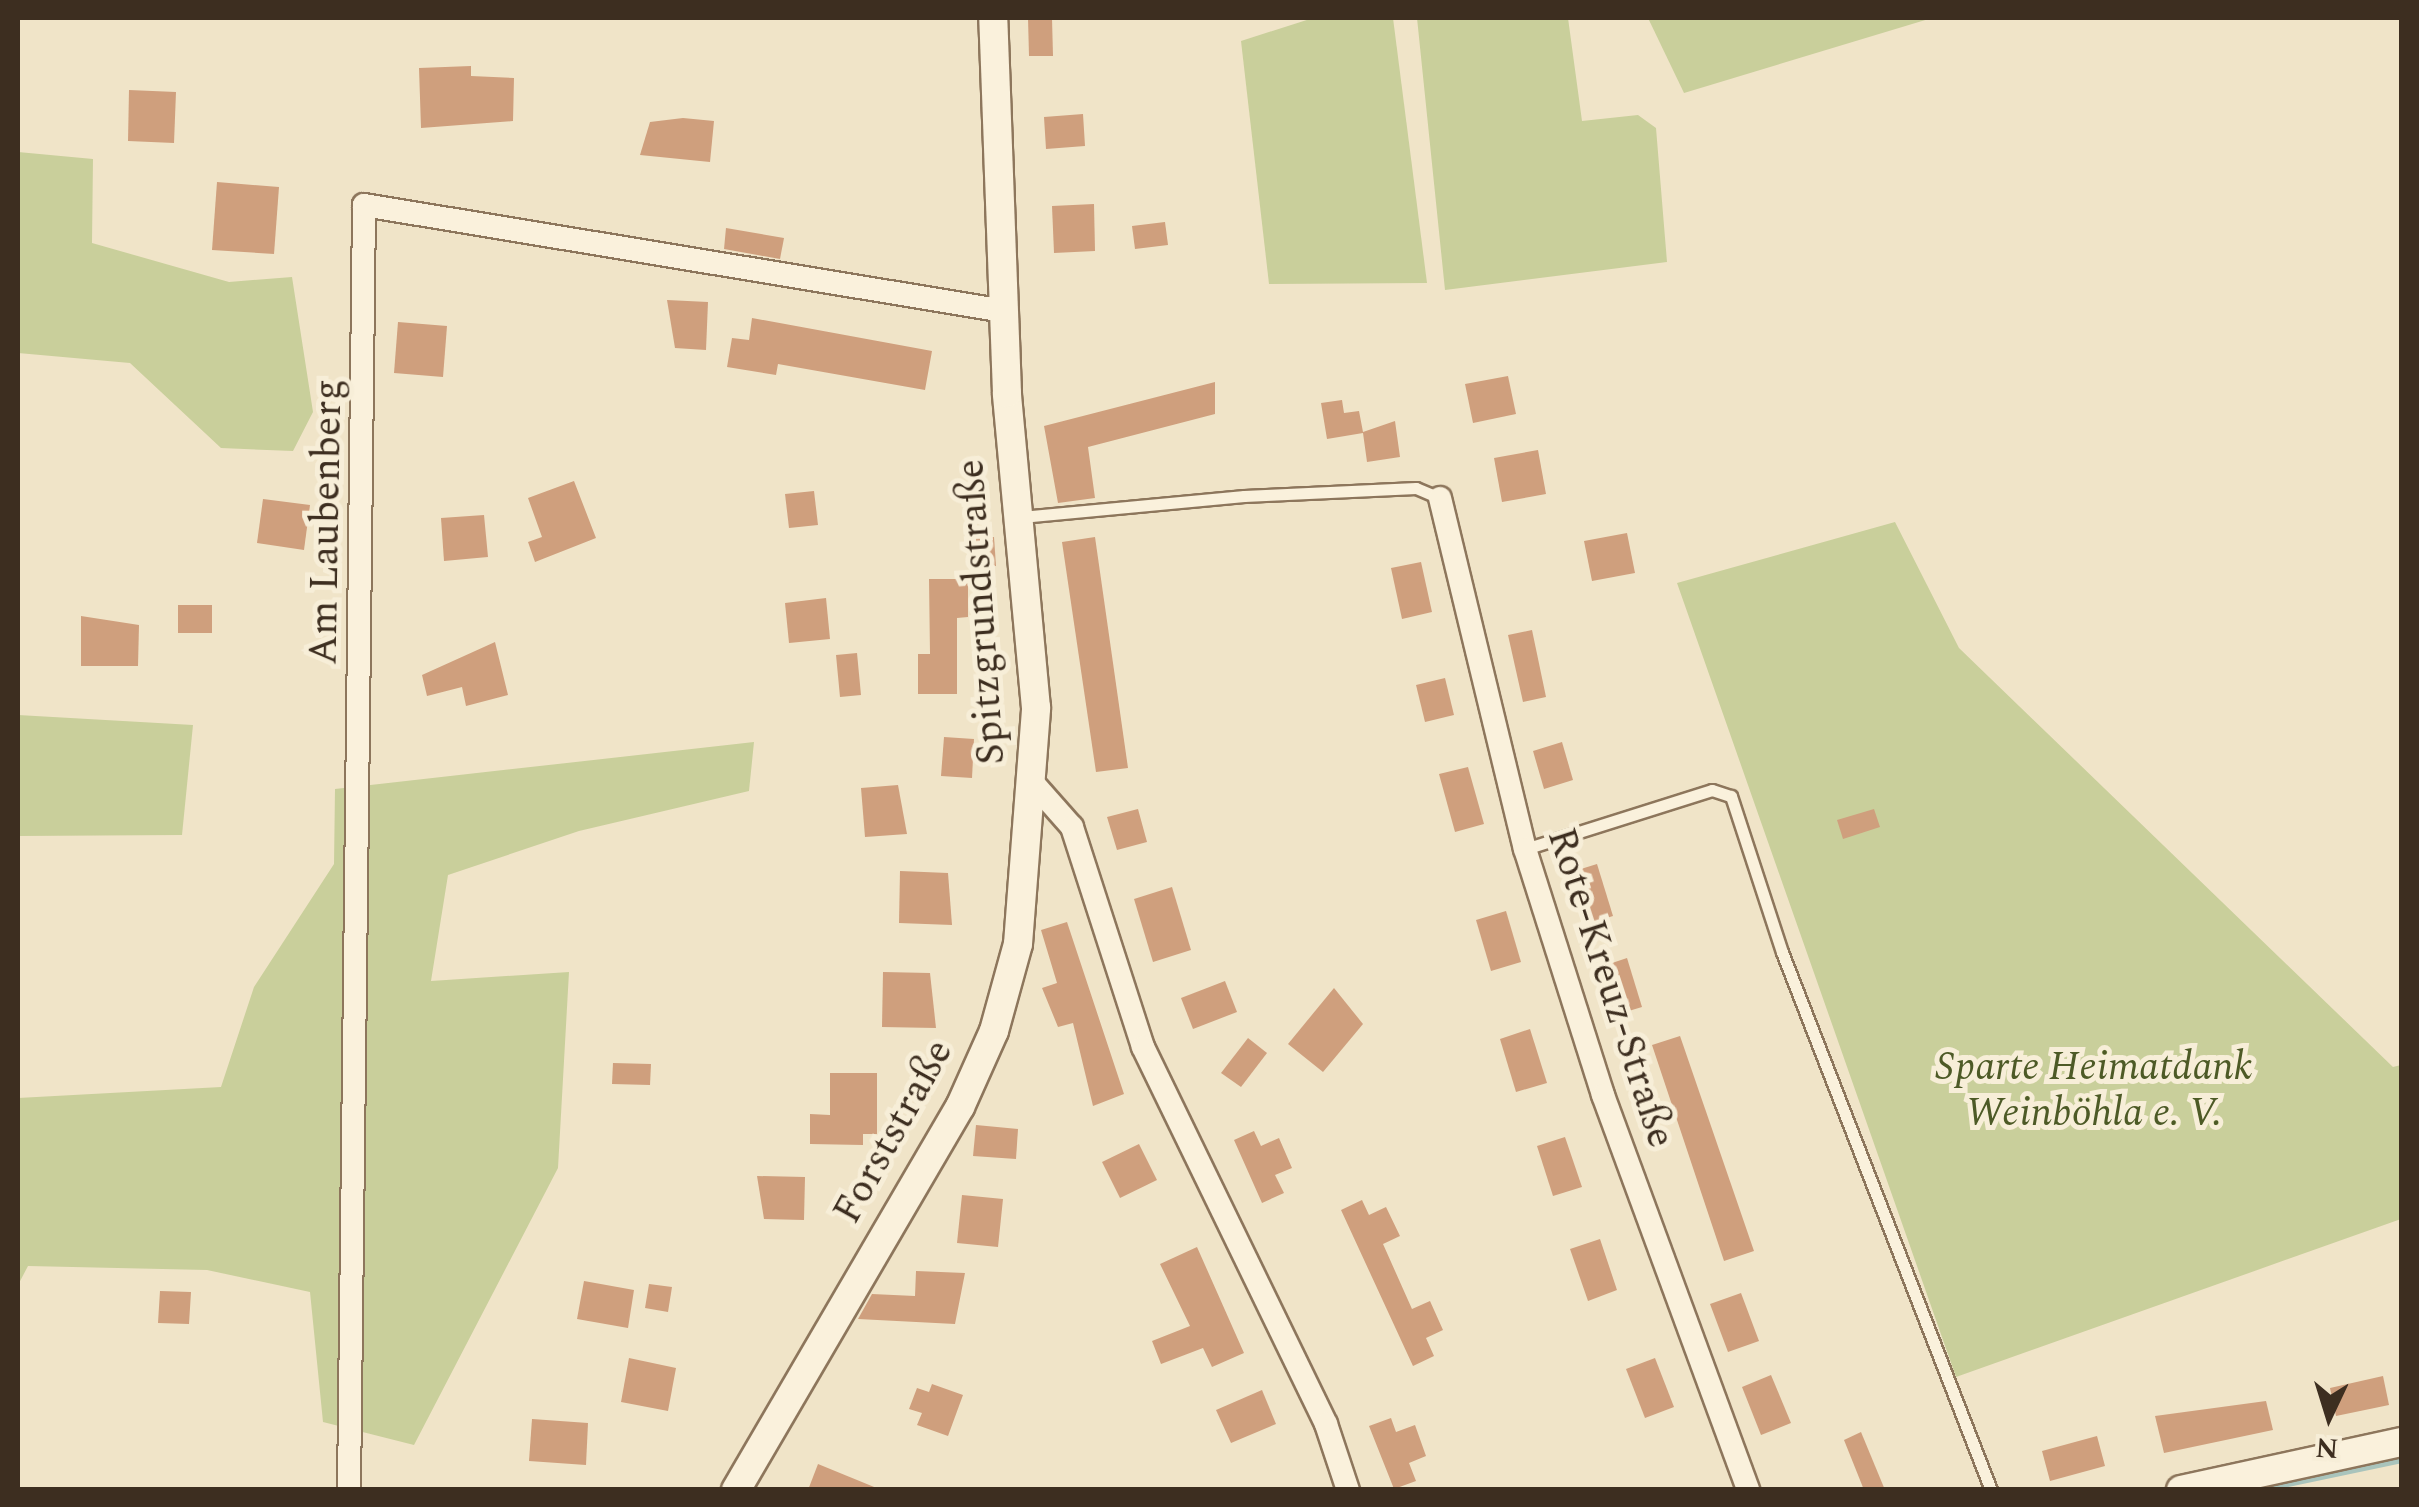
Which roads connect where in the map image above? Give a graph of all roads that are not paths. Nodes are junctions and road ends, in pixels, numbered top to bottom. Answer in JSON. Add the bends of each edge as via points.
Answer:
{"nodes":[{"id":1,"x":992,"y":18,"type":"edge"},
{"id":2,"x":1004,"y":311,"type":"junction"},
{"id":3,"x":1440,"y":498,"type":"joint"},
{"id":4,"x":1016,"y":518,"type":"junction"},
{"id":5,"x":1034,"y":784,"type":"junction"},
{"id":6,"x":1525,"y":849,"type":"junction"},
{"id":7,"x":2402,"y":1442,"type":"edge"},
{"id":8,"x":349,"y":1490,"type":"edge"},
{"id":9,"x":736,"y":1490,"type":"edge"},
{"id":10,"x":1348,"y":1490,"type":"edge"},
{"id":11,"x":1748,"y":1490,"type":"edge"},
{"id":12,"x":1992,"y":1490,"type":"edge"},
{"id":13,"x":2180,"y":1490,"type":"edge"}],
"edges":[{"from":1,"to":2,"type":"street","name":"Spitzgrundstraße"},
{"from":2,"to":4,"type":"street","name":"Spitzgrundstraße"},
{"from":2,"to":8,"type":"street","name":"Am Laubenberg","via":[[364,205]]},
{"from":3,"to":4,"type":"lane","via":[[1416,488],[1244,496]]},
{"from":3,"to":6,"type":"street","name":"Rote-Kreuz-Straße"},
{"from":4,"to":5,"type":"street","name":"Spitzgrundstraße"},
{"from":5,"to":9,"type":"street","name":"Forststraße","via":[[1018,944],[994,1031],[960,1107]]},
{"from":5,"to":10,"type":"street","name":"Spitzgrundstraße","via":[[1072,826],[1144,1047],[1326,1424]]},
{"from":6,"to":11,"type":"street","name":"Rote-Kreuz-Straße","via":[[1674,1300]]},
{"from":6,"to":12,"type":"lane","via":[[1712,790],[1731,796],[1782,952]]},
{"from":7,"to":13,"type":"street"}]}
